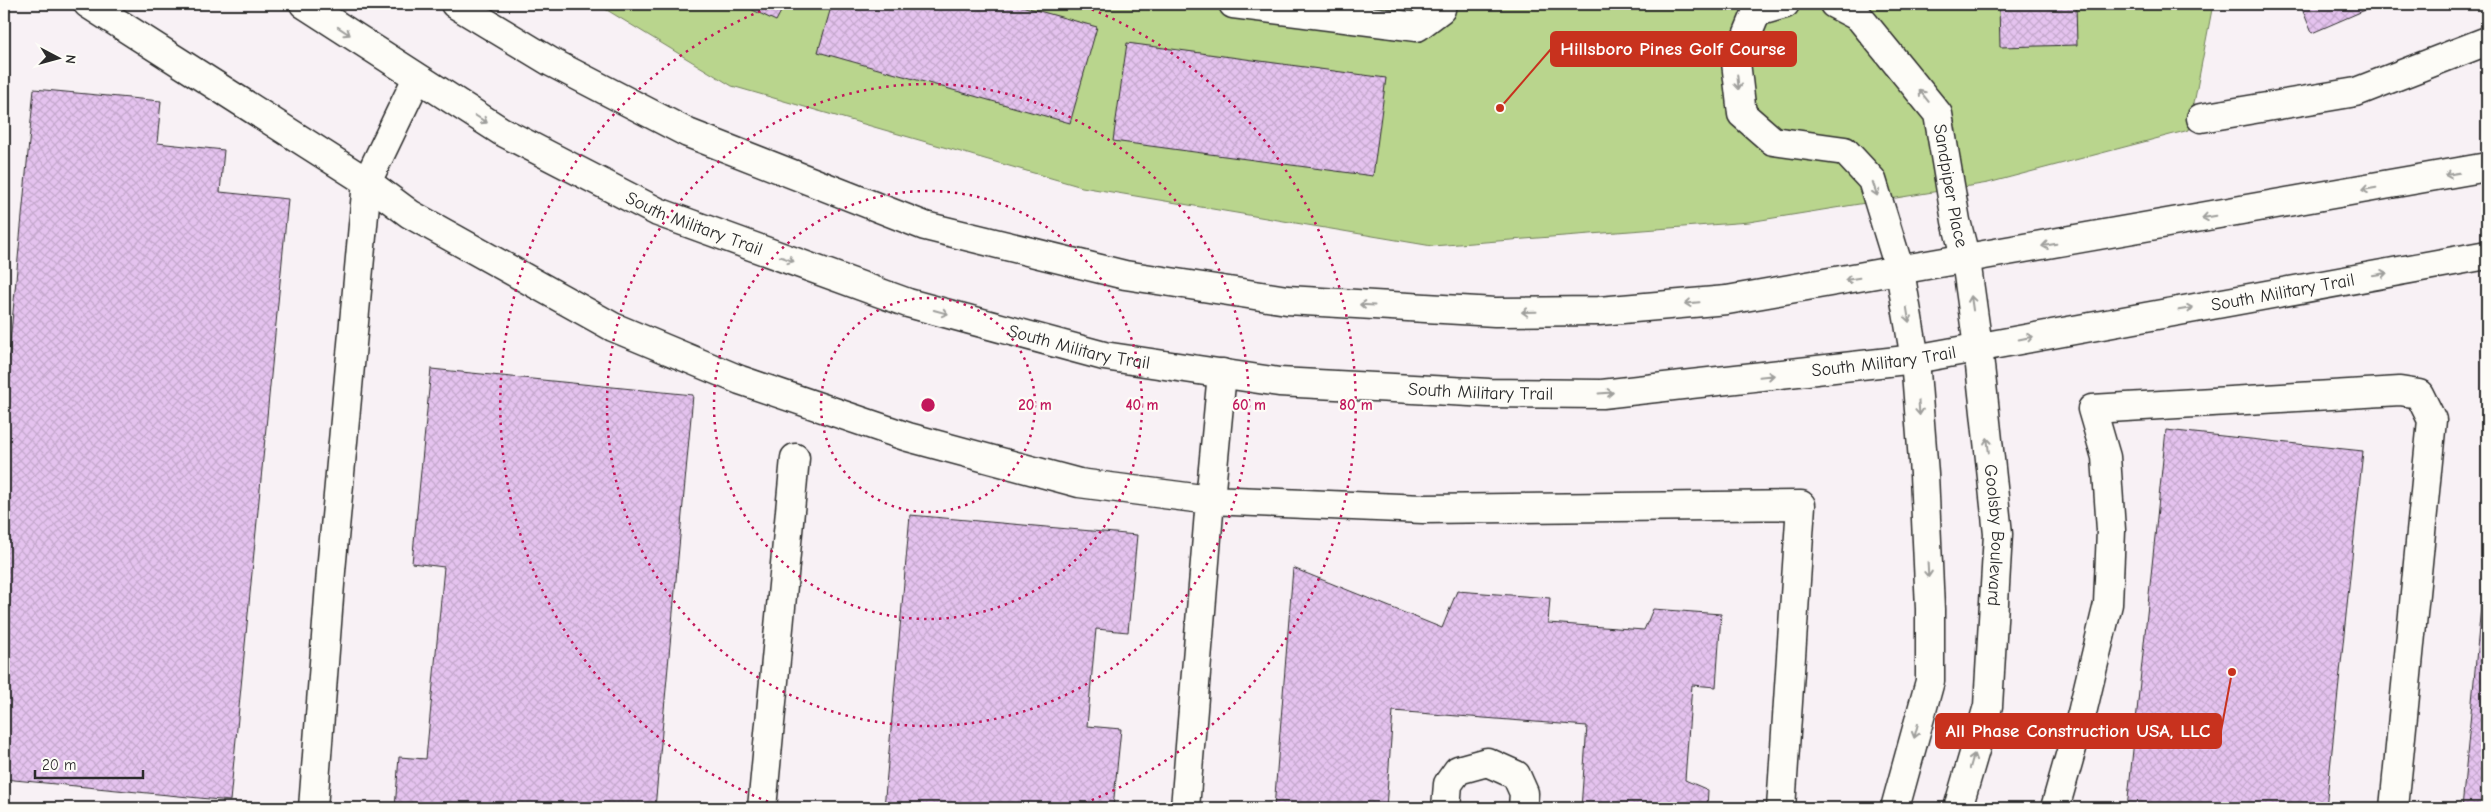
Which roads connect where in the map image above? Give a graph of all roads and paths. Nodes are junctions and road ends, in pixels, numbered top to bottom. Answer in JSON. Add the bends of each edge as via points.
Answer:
{"nodes":[{"id":1,"x":88,"y":4,"type":"edge"},
{"id":2,"x":304,"y":4,"type":"edge"},
{"id":3,"x":455,"y":4,"type":"edge"},
{"id":4,"x":1233,"y":4,"type":"edge"},
{"id":5,"x":1442,"y":4,"type":"edge"},
{"id":6,"x":1784,"y":4,"type":"edge"},
{"id":7,"x":1834,"y":4,"type":"edge"},
{"id":8,"x":1759,"y":8,"type":"edge"},
{"id":9,"x":2487,"y":41,"type":"edge"},
{"id":10,"x":416,"y":78,"type":"junction"},
{"id":11,"x":2201,"y":118,"type":"dead end"},
{"id":12,"x":2487,"y":167,"type":"edge"},
{"id":13,"x":368,"y":182,"type":"junction"},
{"id":14,"x":2487,"y":256,"type":"edge"},
{"id":15,"x":1966,"y":260,"type":"junction"},
{"id":16,"x":1900,"y":271,"type":"junction"},
{"id":17,"x":1978,"y":347,"type":"junction"},
{"id":18,"x":1915,"y":359,"type":"junction"},
{"id":19,"x":1222,"y":373,"type":"junction"},
{"id":20,"x":795,"y":458,"type":"dead end"},
{"id":21,"x":1210,"y":500,"type":"junction"},
{"id":22,"x":313,"y":808,"type":"edge"},
{"id":23,"x":762,"y":808,"type":"edge"},
{"id":24,"x":1184,"y":808,"type":"edge"},
{"id":25,"x":1446,"y":808,"type":"edge"},
{"id":26,"x":1523,"y":808,"type":"edge"},
{"id":27,"x":1781,"y":808,"type":"edge"},
{"id":28,"x":1895,"y":808,"type":"edge"},
{"id":29,"x":1958,"y":808,"type":"edge"},
{"id":30,"x":2055,"y":808,"type":"edge"},
{"id":31,"x":2394,"y":808,"type":"edge"}],
"edges":[{"from":1,"to":13,"type":"street"},
{"from":2,"to":10,"type":"street","name":"South Military Trail","one_way":true},
{"from":16,"to":3,"type":"street","one_way":true,"via":[[1727,300],[1599,311],[1495,312],[1287,300],[1125,275],[925,226],[688,133],[551,62]]},
{"from":4,"to":5,"type":"street","via":[[1417,27],[1441,9]]},
{"from":6,"to":8,"type":"street"},
{"from":15,"to":7,"type":"street","name":"Sandpiper Place","one_way":true,"via":[[1938,114],[1859,17]]},
{"from":8,"to":16,"type":"street","one_way":true,"via":[[1736,62],[1742,114],[1773,141],[1845,151],[1872,180]]},
{"from":9,"to":11,"type":"street","via":[[2356,92]]},
{"from":10,"to":13,"type":"street"},
{"from":10,"to":19,"type":"street","name":"South Military Trail","one_way":true,"via":[[501,131],[658,212],[908,303],[1104,356]]},
{"from":12,"to":15,"type":"street","one_way":true},
{"from":13,"to":21,"type":"street","via":[[410,214],[613,327],[740,380],[908,437],[1079,484]]},
{"from":13,"to":22,"type":"street","via":[[331,571]]},
{"from":17,"to":14,"type":"street","name":"South Military Trail","one_way":true},
{"from":15,"to":16,"type":"street"},
{"from":17,"to":15,"type":"street","name":"Goolsby Boulevard","one_way":true},
{"from":16,"to":18,"type":"street","one_way":true},
{"from":17,"to":18,"type":"street","name":"South Military Trail"},
{"from":29,"to":17,"type":"street","name":"Goolsby Boulevard","one_way":true,"via":[[1988,706],[1998,534]]},
{"from":19,"to":18,"type":"street","name":"South Military Trail","one_way":true,"via":[[1279,382],[1489,393],[1602,394]]},
{"from":18,"to":28,"type":"street","one_way":true,"via":[[1929,590],[1930,681]]},
{"from":19,"to":21,"type":"street"},
{"from":20,"to":23,"type":"street"},
{"from":21,"to":24,"type":"street"},
{"from":21,"to":27,"type":"street","via":[[1423,509],[1801,505]]},
{"from":25,"to":26,"type":"street","via":[[1448,784],[1458,770],[1487,762],[1516,775],[1524,793]]},
{"from":30,"to":31,"type":"street","via":[[2108,604],[2111,530],[2106,457],[2092,409],[2400,391],[2419,394],[2432,420]]}]}
